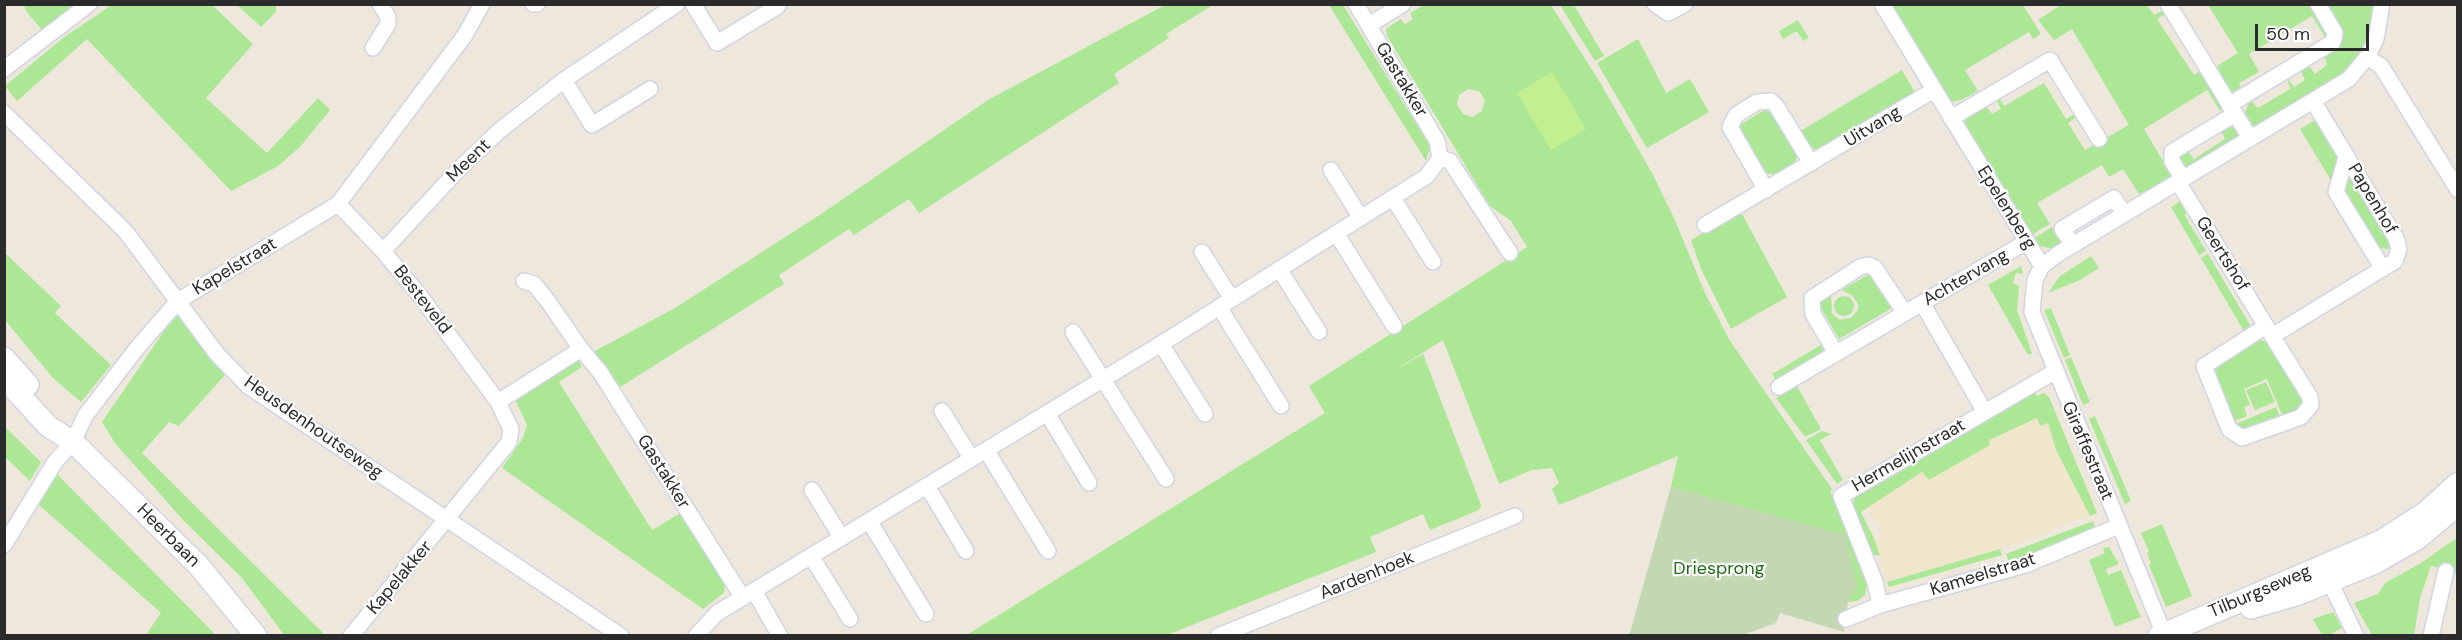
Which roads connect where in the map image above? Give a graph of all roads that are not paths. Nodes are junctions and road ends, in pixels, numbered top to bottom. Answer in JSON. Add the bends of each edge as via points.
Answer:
{"nodes":[{"id":1,"x":89,"y":4,"type":"edge"},
{"id":2,"x":380,"y":4,"type":"edge"},
{"id":3,"x":482,"y":4,"type":"edge"},
{"id":4,"x":532,"y":4,"type":"edge"},
{"id":5,"x":537,"y":4,"type":"edge"},
{"id":6,"x":677,"y":4,"type":"edge"},
{"id":7,"x":693,"y":4,"type":"edge"},
{"id":8,"x":1356,"y":4,"type":"edge"},
{"id":9,"x":1403,"y":4,"type":"edge"},
{"id":10,"x":1655,"y":4,"type":"edge"},
{"id":11,"x":1685,"y":4,"type":"edge"},
{"id":12,"x":1882,"y":4,"type":"edge"},
{"id":13,"x":2168,"y":4,"type":"edge"},
{"id":14,"x":2318,"y":4,"type":"edge"},
{"id":15,"x":2382,"y":4,"type":"edge"},
{"id":16,"x":778,"y":6,"type":"edge"},
{"id":17,"x":1369,"y":25,"type":"junction"},
{"id":18,"x":373,"y":48,"type":"dead end"},
{"id":19,"x":2367,"y":57,"type":"junction"},
{"id":20,"x":4,"y":69,"type":"edge"},
{"id":21,"x":564,"y":80,"type":"junction"},
{"id":22,"x":650,"y":88,"type":"dead end"},
{"id":23,"x":1934,"y":90,"type":"junction"},
{"id":24,"x":2313,"y":101,"type":"junction"},
{"id":25,"x":2232,"y":110,"type":"junction"},
{"id":26,"x":4,"y":113,"type":"edge"},
{"id":27,"x":1951,"y":118,"type":"junction"},
{"id":28,"x":2250,"y":138,"type":"junction"},
{"id":29,"x":2099,"y":139,"type":"dead end"},
{"id":30,"x":2346,"y":157,"type":"junction"},
{"id":31,"x":1440,"y":158,"type":"junction"},
{"id":32,"x":1811,"y":163,"type":"junction"},
{"id":33,"x":1331,"y":170,"type":"dead end"},
{"id":34,"x":2180,"y":181,"type":"junction"},
{"id":35,"x":1766,"y":190,"type":"junction"},
{"id":36,"x":2457,"y":190,"type":"edge"},
{"id":37,"x":1393,"y":198,"type":"junction"},
{"id":38,"x":338,"y":204,"type":"junction"},
{"id":39,"x":1361,"y":218,"type":"junction"},
{"id":40,"x":1705,"y":225,"type":"dead end"},
{"id":41,"x":1336,"y":233,"type":"junction"},
{"id":42,"x":2026,"y":242,"type":"junction"},
{"id":43,"x":383,"y":251,"type":"junction"},
{"id":44,"x":1202,"y":252,"type":"dead end"},
{"id":45,"x":1510,"y":253,"type":"dead end"},
{"id":46,"x":1433,"y":262,"type":"dead end"},
{"id":47,"x":2042,"y":266,"type":"junction"},
{"id":48,"x":1279,"y":269,"type":"junction"},
{"id":49,"x":2383,"y":269,"type":"junction"},
{"id":50,"x":524,"y":281,"type":"dead end"},
{"id":51,"x":178,"y":301,"type":"junction"},
{"id":52,"x":1225,"y":303,"type":"junction"},
{"id":53,"x":1922,"y":303,"type":"junction"},
{"id":54,"x":1905,"y":313,"type":"junction"},
{"id":55,"x":1394,"y":326,"type":"dead end"},
{"id":56,"x":2269,"y":331,"type":"junction"},
{"id":57,"x":1074,"y":332,"type":"dead end"},
{"id":58,"x":1319,"y":332,"type":"dead end"},
{"id":59,"x":1161,"y":344,"type":"junction"},
{"id":60,"x":581,"y":349,"type":"junction"},
{"id":61,"x":1836,"y":353,"type":"junction"},
{"id":62,"x":4,"y":358,"type":"edge"},
{"id":63,"x":2054,"y":372,"type":"junction"},
{"id":64,"x":4,"y":378,"type":"edge"},
{"id":65,"x":1102,"y":379,"type":"junction"},
{"id":66,"x":1779,"y":387,"type":"dead end"},
{"id":67,"x":498,"y":402,"type":"junction"},
{"id":68,"x":1281,"y":406,"type":"dead end"},
{"id":69,"x":942,"y":411,"type":"dead end"},
{"id":70,"x":1984,"y":412,"type":"junction"},
{"id":71,"x":1047,"y":413,"type":"junction"},
{"id":72,"x":1205,"y":414,"type":"dead end"},
{"id":73,"x":73,"y":442,"type":"junction"},
{"id":74,"x":986,"y":450,"type":"junction"},
{"id":75,"x":972,"y":459,"type":"junction"},
{"id":76,"x":1166,"y":479,"type":"dead end"},
{"id":77,"x":1089,"y":483,"type":"dead end"},
{"id":78,"x":2457,"y":483,"type":"edge"},
{"id":79,"x":927,"y":486,"type":"junction"},
{"id":80,"x":812,"y":489,"type":"dead end"},
{"id":81,"x":2457,"y":505,"type":"edge"},
{"id":82,"x":1515,"y":516,"type":"dead end"},
{"id":83,"x":448,"y":520,"type":"junction"},
{"id":84,"x":869,"y":521,"type":"junction"},
{"id":85,"x":2119,"y":526,"type":"junction"},
{"id":86,"x":842,"y":538,"type":"junction"},
{"id":87,"x":4,"y":545,"type":"edge"},
{"id":88,"x":1048,"y":550,"type":"dead end"},
{"id":89,"x":966,"y":551,"type":"dead end"},
{"id":90,"x":811,"y":556,"type":"junction"},
{"id":91,"x":2446,"y":572,"type":"dead end"},
{"id":92,"x":2326,"y":574,"type":"junction"},
{"id":93,"x":748,"y":595,"type":"junction"},
{"id":94,"x":1881,"y":605,"type":"junction"},
{"id":95,"x":926,"y":614,"type":"dead end"},
{"id":96,"x":850,"y":619,"type":"dead end"},
{"id":97,"x":1846,"y":619,"type":"dead end"},
{"id":98,"x":360,"y":633,"type":"edge"},
{"id":99,"x":2161,"y":635,"type":"edge"},
{"id":100,"x":256,"y":636,"type":"edge"},
{"id":101,"x":621,"y":636,"type":"edge"},
{"id":102,"x":696,"y":636,"type":"edge"},
{"id":103,"x":780,"y":636,"type":"edge"},
{"id":104,"x":1218,"y":636,"type":"edge"},
{"id":105,"x":2356,"y":636,"type":"edge"},
{"id":106,"x":2431,"y":636,"type":"edge"}],
"edges":[{"from":1,"to":20,"type":"street"},
{"from":2,"to":18,"type":"street","via":[[388,24]]},
{"from":3,"to":38,"type":"street","name":"Kapelstraat","via":[[465,35]]},
{"from":4,"to":5,"type":"street"},
{"from":6,"to":21,"type":"street","name":"Meent"},
{"from":7,"to":16,"type":"street","via":[[717,43]]},
{"from":8,"to":17,"type":"street","name":"Gastakker"},
{"from":9,"to":17,"type":"street"},
{"from":10,"to":11,"type":"street","via":[[1668,13]]},
{"from":12,"to":23,"type":"street","name":"Epelenberg"},
{"from":13,"to":25,"type":"street"},
{"from":14,"to":25,"type":"street","via":[[2334,33],[2332,42]]},
{"from":15,"to":19,"type":"street","name":"Epelenberg","via":[[2376,39]]},
{"from":17,"to":31,"type":"street","name":"Gastakker","via":[[1437,141]]},
{"from":19,"to":24,"type":"street","name":"Epelenberg","via":[[2349,79]]},
{"from":19,"to":36,"type":"street","via":[[2381,66]]},
{"from":21,"to":22,"type":"street","via":[[592,125]]},
{"from":21,"to":43,"type":"street","name":"Meent","via":[[459,169]]},
{"from":23,"to":27,"type":"street","name":"Epelenberg"},
{"from":23,"to":32,"type":"street","name":"Uitvang"},
{"from":24,"to":28,"type":"street","name":"Epelenberg"},
{"from":24,"to":30,"type":"street","name":"Papenhof"},
{"from":25,"to":28,"type":"street"},
{"from":25,"to":34,"type":"street","via":[[2172,152]]},
{"from":26,"to":51,"type":"street","name":"Heusdenhoutseweg","via":[[126,232]]},
{"from":27,"to":29,"type":"street","via":[[2050,60]]},
{"from":27,"to":42,"type":"street","name":"Epelenberg"},
{"from":28,"to":34,"type":"street","name":"Epelenberg"},
{"from":30,"to":49,"type":"street","name":"Papenhof","via":[[2336,192]]},
{"from":30,"to":49,"type":"street","name":"Papenhof","via":[[2396,237],[2396,261]]},
{"from":31,"to":37,"type":"street","via":[[1427,176]]},
{"from":31,"to":45,"type":"street","name":"Gastakker","via":[[1450,161]]},
{"from":32,"to":35,"type":"street","name":"Uitvang"},
{"from":32,"to":35,"type":"street","via":[[1777,107],[1771,101],[1757,102],[1736,115],[1730,127]]},
{"from":33,"to":39,"type":"street"},
{"from":34,"to":47,"type":"street","name":"Epelenberg"},
{"from":34,"to":56,"type":"street","name":"Geertshof"},
{"from":35,"to":40,"type":"street","name":"Uitvang"},
{"from":37,"to":39,"type":"street"},
{"from":37,"to":46,"type":"street"},
{"from":38,"to":43,"type":"street","name":"Besteveld"},
{"from":38,"to":51,"type":"street","name":"Kapelstraat"},
{"from":39,"to":41,"type":"street"},
{"from":41,"to":48,"type":"street"},
{"from":41,"to":55,"type":"street"},
{"from":42,"to":47,"type":"street","name":"Epelenberg"},
{"from":42,"to":53,"type":"street","name":"Achtervang"},
{"from":43,"to":67,"type":"street","name":"Besteveld"},
{"from":44,"to":52,"type":"street"},
{"from":47,"to":63,"type":"street","name":"Giraffestraat","via":[[2035,280],[2032,312]]},
{"from":48,"to":52,"type":"street"},
{"from":48,"to":58,"type":"street"},
{"from":49,"to":56,"type":"street","name":"Papenhof"},
{"from":50,"to":60,"type":"street","via":[[534,284]]},
{"from":51,"to":73,"type":"street","name":"Kapelstraat","via":[[85,416]]},
{"from":51,"to":83,"type":"street","name":"Heusdenhoutseweg","via":[[217,354],[248,386]]},
{"from":52,"to":59,"type":"street"},
{"from":52,"to":68,"type":"street"},
{"from":53,"to":54,"type":"street","name":"Achtervang"},
{"from":53,"to":70,"type":"street","name":"Hermelijnstraat"},
{"from":54,"to":61,"type":"street","name":"Achtervang"},
{"from":54,"to":61,"type":"street","name":"Achtervang","via":[[1880,274],[1868,265],[1860,267],[1812,298],[1812,314]]},
{"from":56,"to":56,"type":"street","name":"Geertshof","via":[[2310,397],[2311,405],[2301,417],[2242,438],[2229,429],[2204,366]]},
{"from":57,"to":65,"type":"street"},
{"from":59,"to":65,"type":"street"},
{"from":59,"to":72,"type":"street"},
{"from":60,"to":67,"type":"street"},
{"from":60,"to":93,"type":"street","name":"Gastakker"},
{"from":61,"to":66,"type":"street","name":"Achtervang"},
{"from":62,"to":73,"type":"main road","name":"Heerbaan","via":[[57,417]]},
{"from":63,"to":70,"type":"street","name":"Hermelijnstraat"},
{"from":63,"to":85,"type":"street","name":"Giraffestraat"},
{"from":64,"to":73,"type":"main road","name":"Heerbaan","via":[[48,426]]},
{"from":65,"to":71,"type":"street"},
{"from":65,"to":76,"type":"street"},
{"from":67,"to":83,"type":"street","name":"Besteveld","via":[[511,429],[509,442]]},
{"from":69,"to":75,"type":"street"},
{"from":70,"to":94,"type":"street","name":"Hermelijnstraat","via":[[1841,496],[1856,528]]},
{"from":71,"to":74,"type":"street"},
{"from":71,"to":77,"type":"street"},
{"from":73,"to":87,"type":"street","name":"Kapelstraat","via":[[55,462]]},
{"from":73,"to":100,"type":"main road","name":"Heerbaan","via":[[199,566]]},
{"from":74,"to":75,"type":"street"},
{"from":74,"to":88,"type":"street"},
{"from":75,"to":79,"type":"street"},
{"from":78,"to":92,"type":"main road","via":[[2402,529]]},
{"from":79,"to":84,"type":"street"},
{"from":79,"to":89,"type":"street"},
{"from":80,"to":86,"type":"street"},
{"from":81,"to":92,"type":"main road","via":[[2432,528],[2392,554]]},
{"from":82,"to":104,"type":"street","name":"Aardenhoek"},
{"from":83,"to":98,"type":"street","name":"Kapelakker"},
{"from":83,"to":101,"type":"street","name":"Heusdenhoutseweg"},
{"from":84,"to":86,"type":"street"},
{"from":84,"to":95,"type":"street"},
{"from":85,"to":94,"type":"street","name":"Kameelstraat","via":[[2025,565]]},
{"from":85,"to":99,"type":"street","name":"Giraffestraat"},
{"from":86,"to":90,"type":"street"},
{"from":90,"to":93,"type":"street"},
{"from":90,"to":96,"type":"street"},
{"from":91,"to":106,"type":"street"},
{"from":92,"to":99,"type":"main road","name":"Tilburgseweg","via":[[2296,595]]},
{"from":92,"to":105,"type":"street"},
{"from":93,"to":102,"type":"street","via":[[717,613]]},
{"from":93,"to":103,"type":"street","name":"Gastakker"},
{"from":94,"to":97,"type":"street","name":"Kameelstraat"}]}
